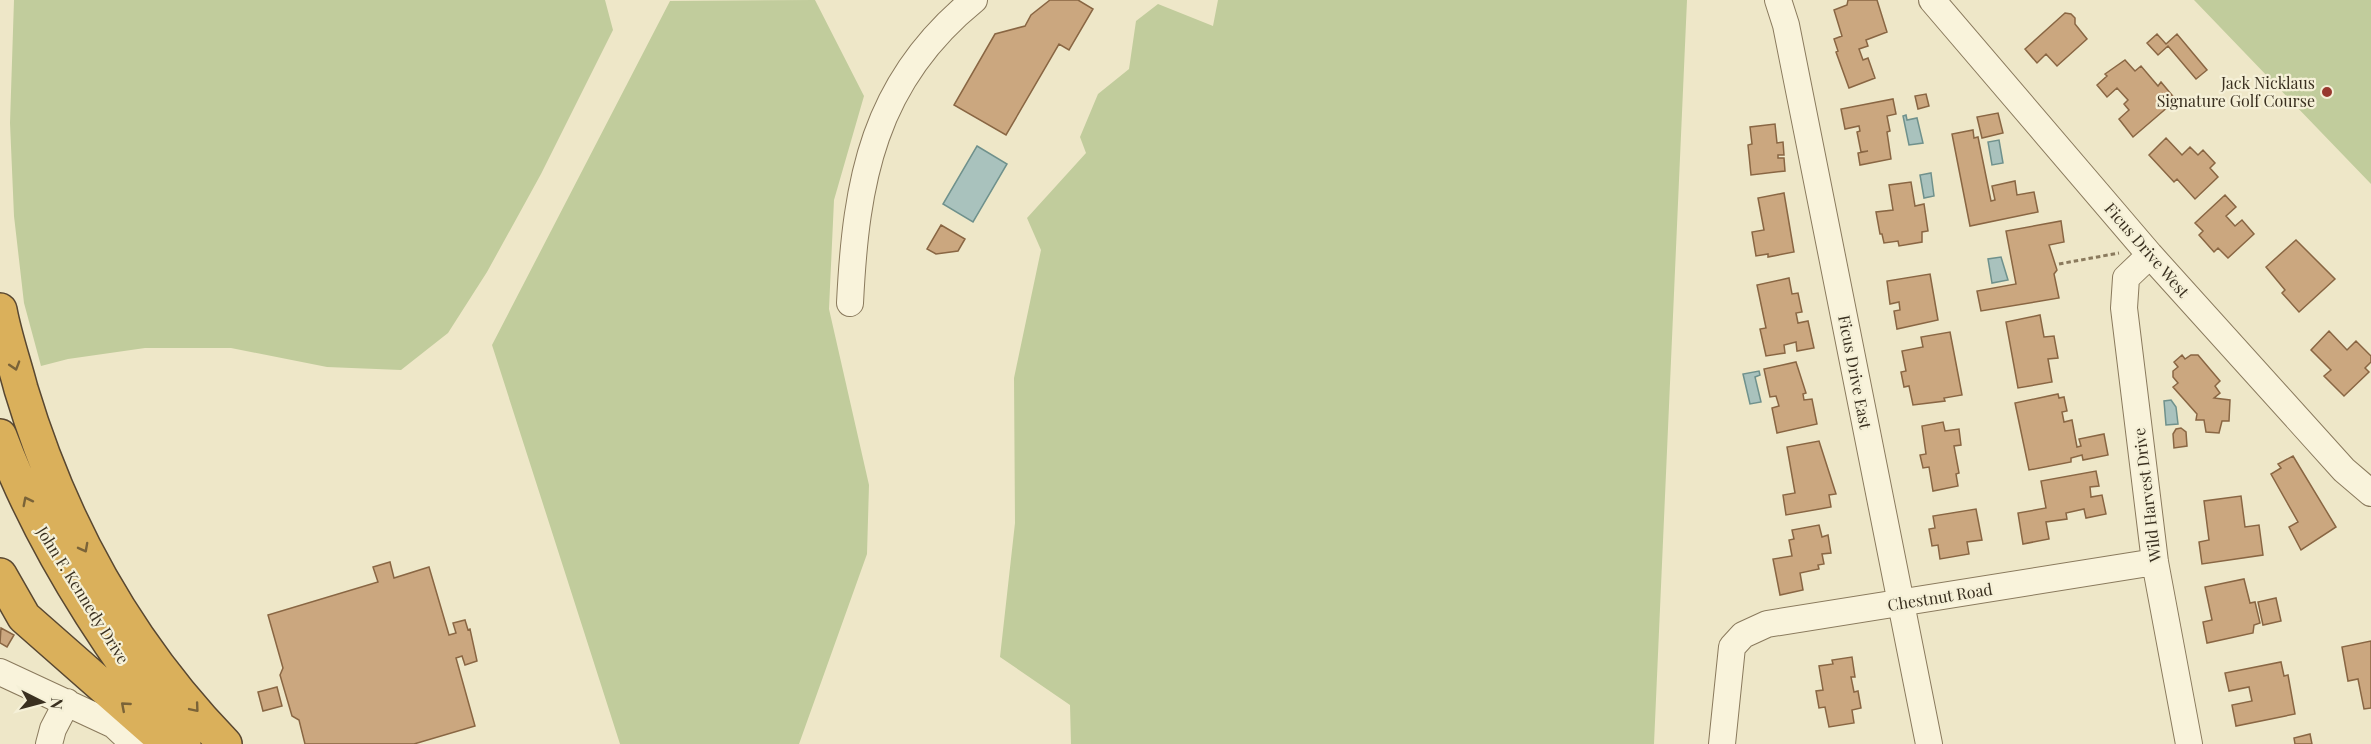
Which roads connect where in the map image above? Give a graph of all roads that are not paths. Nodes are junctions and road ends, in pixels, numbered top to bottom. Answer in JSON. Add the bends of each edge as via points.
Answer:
{"nodes":[{"id":1,"x":974,"y":0,"type":"edge"},
{"id":2,"x":1778,"y":0,"type":"edge"},
{"id":3,"x":1932,"y":0,"type":"edge"},
{"id":4,"x":2151,"y":255,"type":"junction"},
{"id":5,"x":849,"y":303,"type":"dead end"},
{"id":6,"x":0,"y":310,"type":"edge"},
{"id":7,"x":0,"y":436,"type":"edge"},
{"id":8,"x":2371,"y":493,"type":"edge"},
{"id":9,"x":2155,"y":562,"type":"junction"},
{"id":10,"x":0,"y":575,"type":"edge"},
{"id":11,"x":1902,"y":603,"type":"junction"},
{"id":12,"x":0,"y":672,"type":"edge"},
{"id":13,"x":67,"y":702,"type":"junction"},
{"id":14,"x":49,"y":744,"type":"edge"},
{"id":15,"x":134,"y":744,"type":"edge"},
{"id":16,"x":169,"y":744,"type":"edge"},
{"id":17,"x":184,"y":744,"type":"edge"},
{"id":18,"x":225,"y":744,"type":"edge"},
{"id":19,"x":1722,"y":744,"type":"edge"},
{"id":20,"x":1929,"y":744,"type":"edge"},
{"id":21,"x":2189,"y":744,"type":"edge"}],
"edges":[{"from":1,"to":5,"type":"street","via":[[950,20],[915,61],[875,135],[854,230]]},
{"from":2,"to":11,"type":"street","name":"Ficus Drive East"},
{"from":3,"to":4,"type":"street","name":"Ficus Drive West"},
{"from":4,"to":8,"type":"street","name":"Ficus Drive West","via":[[2344,470]]},
{"from":4,"to":9,"type":"street","name":"Wild Harvest Drive","via":[[2126,278],[2124,308]]},
{"from":6,"to":18,"type":"highway","name":"John F. Kennedy Drive","one_way":true,"via":[[40,447],[75,532],[110,596],[134,630]]},
{"from":17,"to":7,"type":"highway","name":"John F. Kennedy Drive","one_way":true,"via":[[89,611],[50,545]]},
{"from":9,"to":11,"type":"street","name":"Chestnut Road"},
{"from":9,"to":21,"type":"street","name":"Wild Harvest Drive"},
{"from":16,"to":10,"type":"highway","one_way":true,"via":[[24,617]]},
{"from":11,"to":19,"type":"street","name":"Chestnut Road","via":[[1767,624],[1743,635],[1732,647]]},
{"from":11,"to":20,"type":"street","name":"Ficus Drive East"},
{"from":12,"to":13,"type":"street"},
{"from":13,"to":14,"type":"street"},
{"from":13,"to":15,"type":"street","via":[[114,725]]}]}
